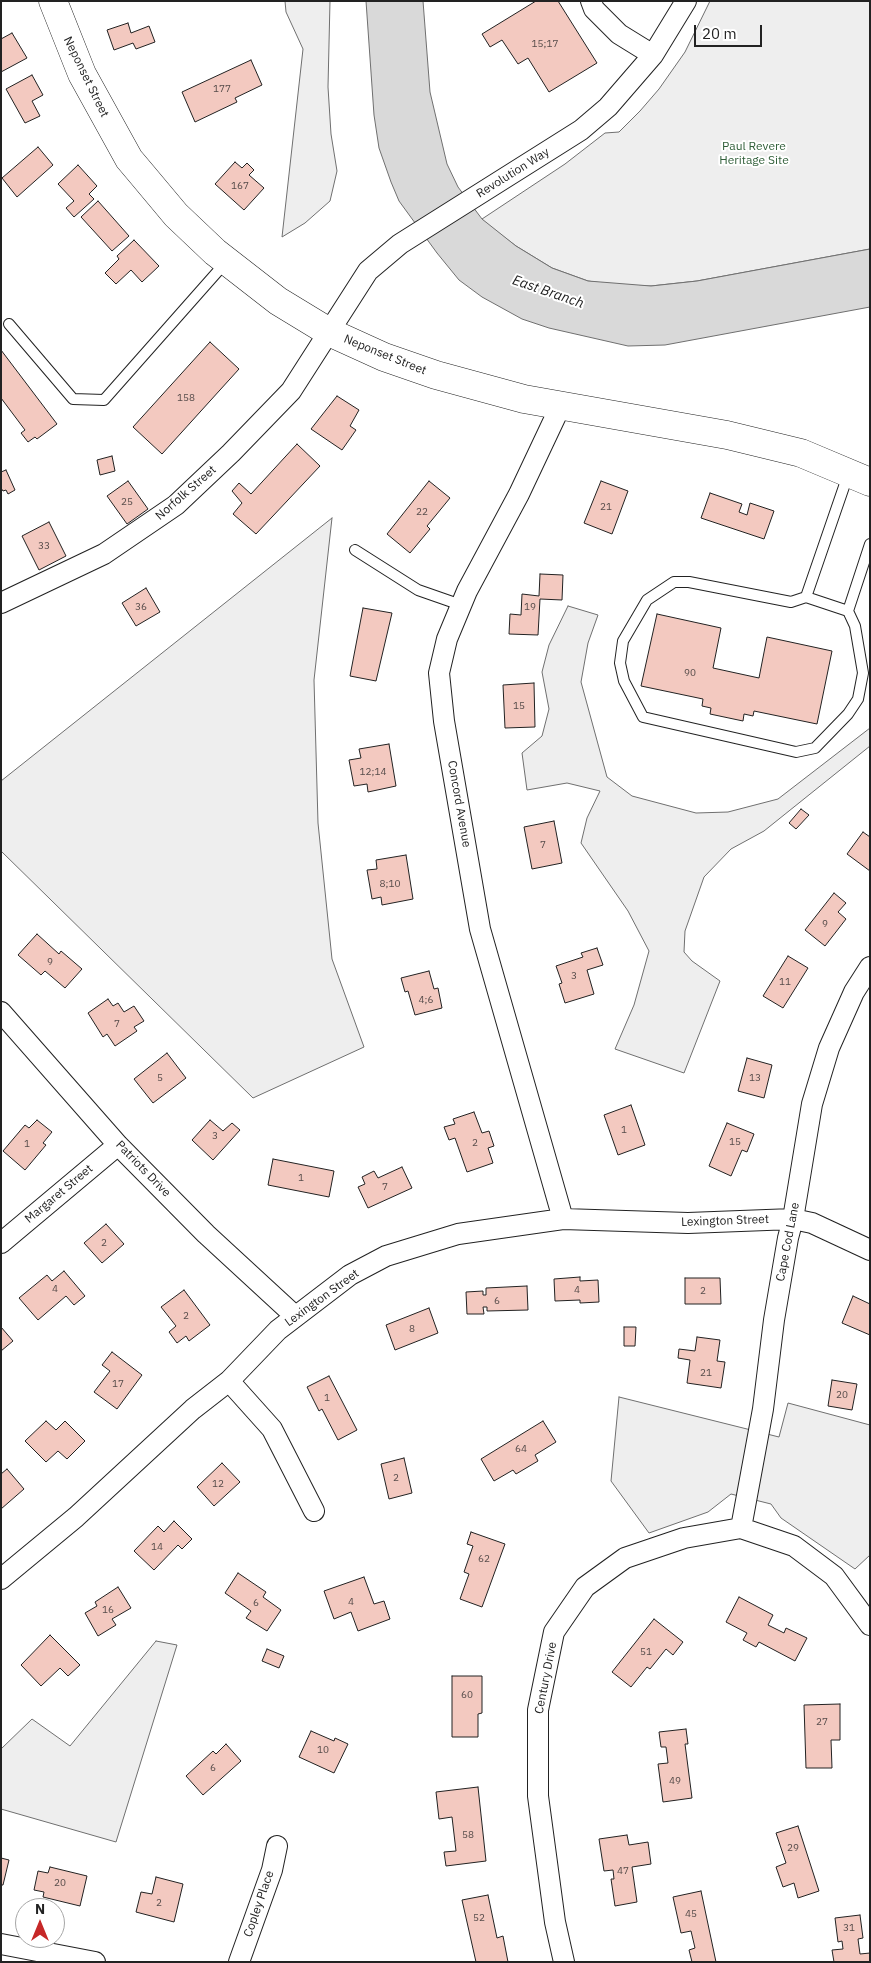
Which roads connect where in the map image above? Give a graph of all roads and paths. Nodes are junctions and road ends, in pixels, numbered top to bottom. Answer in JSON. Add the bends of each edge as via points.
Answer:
{"nodes":[{"id":1,"x":53,"y":1,"type":"edge"},
{"id":2,"x":591,"y":1,"type":"edge"},
{"id":3,"x":686,"y":1,"type":"edge"},
{"id":4,"x":653,"y":55,"type":"junction"},
{"id":5,"x":227,"y":262,"type":"junction"},
{"id":6,"x":9,"y":324,"type":"dead end"},
{"id":7,"x":329,"y":332,"type":"junction"},
{"id":8,"x":561,"y":405,"type":"junction"},
{"id":9,"x":859,"y":478,"type":"edge"},
{"id":10,"x":870,"y":544,"type":"edge"},
{"id":11,"x":355,"y":550,"type":"dead end"},
{"id":12,"x":806,"y":598,"type":"junction"},
{"id":13,"x":1,"y":603,"type":"edge"},
{"id":14,"x":461,"y":605,"type":"junction"},
{"id":15,"x":848,"y":611,"type":"junction"},
{"id":16,"x":870,"y":967,"type":"edge"},
{"id":17,"x":1,"y":1012,"type":"edge"},
{"id":18,"x":118,"y":1145,"type":"junction"},
{"id":19,"x":563,"y":1219,"type":"junction"},
{"id":20,"x":793,"y":1219,"type":"junction"},
{"id":21,"x":1,"y":1243,"type":"edge"},
{"id":22,"x":870,"y":1250,"type":"edge"},
{"id":23,"x":295,"y":1316,"type":"junction"},
{"id":24,"x":229,"y":1381,"type":"junction"},
{"id":25,"x":314,"y":1511,"type":"dead end"},
{"id":26,"x":740,"y":1528,"type":"junction"},
{"id":27,"x":1,"y":1579,"type":"edge"},
{"id":28,"x":870,"y":1625,"type":"edge"},
{"id":29,"x":277,"y":1846,"type":"dead end"},
{"id":30,"x":1,"y":1944,"type":"edge"},
{"id":31,"x":95,"y":1962,"type":"edge"},
{"id":32,"x":239,"y":1962,"type":"edge"},
{"id":33,"x":564,"y":1962,"type":"edge"}],
"edges":[{"from":1,"to":5,"type":"main road","name":"Neponset Street","via":[[82,74],[129,159],[176,215]]},
{"from":2,"to":4,"type":"street","via":[[594,9],[619,34]]},
{"from":3,"to":4,"type":"street","name":"Revolution Way"},
{"from":4,"to":7,"type":"street","name":"Revolution Way","via":[[608,107],[581,130],[400,244],[368,271]]},
{"from":5,"to":6,"type":"lane","via":[[104,400],[72,398]]},
{"from":5,"to":7,"type":"main road","name":"Neponset Street","via":[[278,301]]},
{"from":7,"to":8,"type":"main road","name":"Neponset Street","via":[[436,375],[524,399]]},
{"from":7,"to":13,"type":"street","name":"Norfolk Street","via":[[291,392],[176,505],[104,554]]},
{"from":8,"to":9,"type":"main road","name":"Neponset Street","via":[[736,437],[801,453]]},
{"from":8,"to":14,"type":"street","name":"Concord Avenue"},
{"from":9,"to":12,"type":"lane"},
{"from":10,"to":15,"type":"lane"},
{"from":11,"to":14,"type":"lane","via":[[418,590]]},
{"from":12,"to":15,"type":"lane"},
{"from":12,"to":15,"type":"lane","via":[[791,602],[689,582],[674,582],[647,600],[624,641],[620,663],[624,681],[643,717],[796,752],[815,748],[858,699],[863,673],[855,626]]},
{"from":14,"to":19,"type":"street","name":"Concord Avenue","via":[[447,639],[439,673],[444,721],[480,929]]},
{"from":16,"to":20,"type":"street","name":"Cape Cod Lane","via":[[854,992],[829,1048],[812,1104]]},
{"from":17,"to":18,"type":"street","name":"Patriots Drive"},
{"from":18,"to":21,"type":"street","name":"Margaret Street"},
{"from":18,"to":23,"type":"street","name":"Patriots Drive","via":[[206,1234]]},
{"from":19,"to":20,"type":"street","name":"Lexington Street","via":[[688,1223]]},
{"from":19,"to":23,"type":"street","name":"Lexington Street","via":[[458,1234],[386,1256],[350,1275]]},
{"from":20,"to":22,"type":"street","name":"Lexington Street","via":[[812,1223]]},
{"from":20,"to":26,"type":"street","name":"Cape Cod Lane","via":[[774,1320],[763,1409]]},
{"from":23,"to":24,"type":"street","name":"Lexington Street"},
{"from":24,"to":25,"type":"street","via":[[272,1429]]},
{"from":24,"to":27,"type":"street","name":"Lexington Street"},
{"from":26,"to":28,"type":"street","name":"Century Drive","via":[[794,1546],[834,1576]]},
{"from":26,"to":33,"type":"street","name":"Century Drive","via":[[684,1538],[625,1558],[585,1587],[554,1632],[538,1710],[538,1796],[555,1922]]},
{"from":29,"to":32,"type":"street","name":"Copley Place","via":[[272,1870]]},
{"from":30,"to":31,"type":"street"}]}
